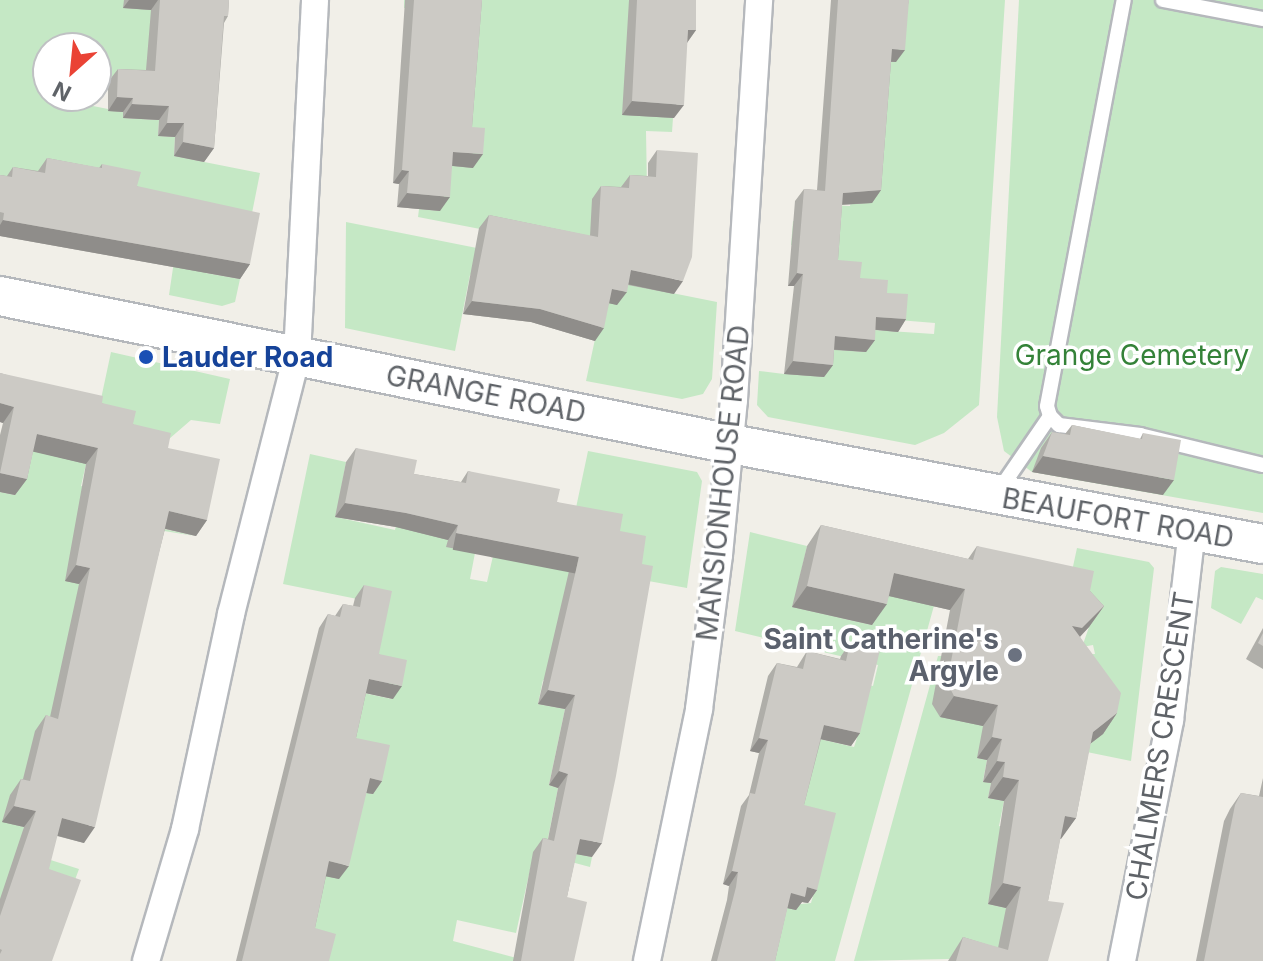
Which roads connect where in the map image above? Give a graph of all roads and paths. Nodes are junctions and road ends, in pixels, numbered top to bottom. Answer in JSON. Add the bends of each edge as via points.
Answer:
{"nodes":[{"id":1,"x":315,"y":0,"type":"edge"},
{"id":2,"x":759,"y":0,"type":"edge"},
{"id":3,"x":1124,"y":0,"type":"edge"},
{"id":4,"x":1163,"y":0,"type":"edge"},
{"id":5,"x":1263,"y":19,"type":"edge"},
{"id":6,"x":0,"y":296,"type":"edge"},
{"id":7,"x":297,"y":356,"type":"junction"},
{"id":8,"x":1050,"y":416,"type":"junction"},
{"id":9,"x":731,"y":444,"type":"junction"},
{"id":10,"x":1263,"y":465,"type":"edge"},
{"id":11,"x":984,"y":493,"type":"junction"},
{"id":12,"x":1192,"y":531,"type":"junction"},
{"id":13,"x":1263,"y":544,"type":"edge"},
{"id":14,"x":146,"y":961,"type":"edge"},
{"id":15,"x":647,"y":961,"type":"edge"},
{"id":16,"x":1122,"y":961,"type":"edge"}],
"edges":[{"from":1,"to":7,"type":"street"},
{"from":2,"to":9,"type":"street","name":"MANSIONHOUSE ROAD"},
{"from":3,"to":8,"type":"lane","via":[[1047,406]]},
{"from":4,"to":5,"type":"lane"},
{"from":6,"to":7,"type":"street","name":"GRANGE ROAD"},
{"from":7,"to":9,"type":"street","name":"GRANGE ROAD"},
{"from":7,"to":14,"type":"street","via":[[231,614],[185,829]]},
{"from":8,"to":10,"type":"lane","via":[[1059,425],[1140,435]]},
{"from":8,"to":11,"type":"lane"},
{"from":9,"to":11,"type":"street","name":"GRANGE ROAD"},
{"from":9,"to":15,"type":"street","name":"MANSIONHOUSE ROAD","via":[[699,709]]},
{"from":11,"to":12,"type":"street","name":"BEAUFORT ROAD"},
{"from":12,"to":13,"type":"street","name":"BEAUFORT ROAD"},
{"from":12,"to":16,"type":"street","name":"CHALMERS CRESCENT","via":[[1170,720]]}]}
